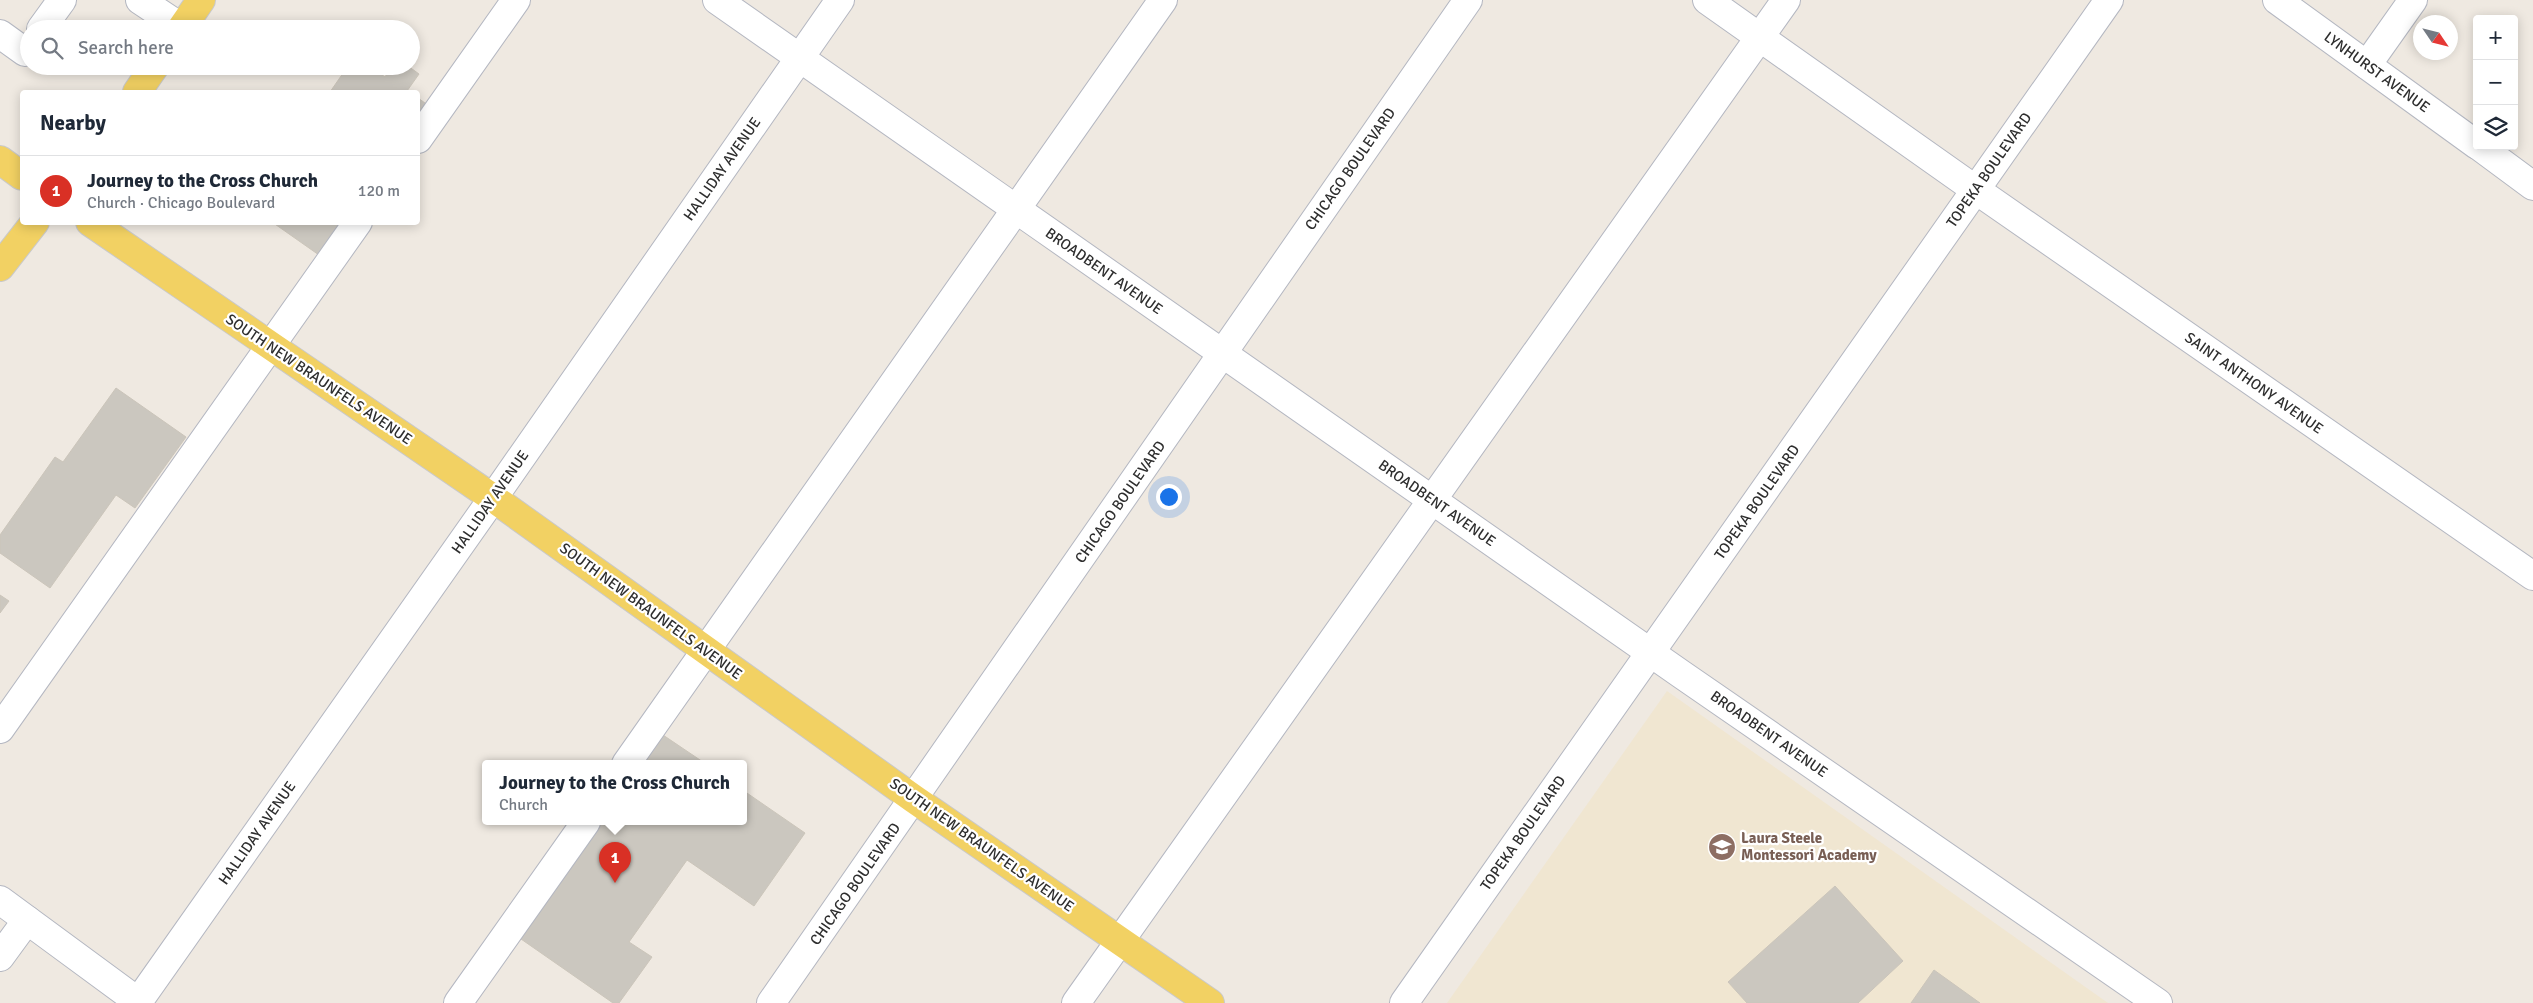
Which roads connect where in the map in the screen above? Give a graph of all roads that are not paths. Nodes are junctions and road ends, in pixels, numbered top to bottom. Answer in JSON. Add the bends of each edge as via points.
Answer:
{"nodes":[{"id":1,"x":62,"y":0,"type":"edge"},
{"id":2,"x":140,"y":0,"type":"edge"},
{"id":3,"x":201,"y":0,"type":"edge"},
{"id":4,"x":516,"y":0,"type":"edge"},
{"id":5,"x":717,"y":0,"type":"edge"},
{"id":6,"x":840,"y":0,"type":"edge"},
{"id":7,"x":1163,"y":0,"type":"edge"},
{"id":8,"x":1468,"y":0,"type":"edge"},
{"id":9,"x":1708,"y":0,"type":"edge"},
{"id":10,"x":1786,"y":0,"type":"edge"},
{"id":11,"x":2109,"y":0,"type":"edge"},
{"id":12,"x":2277,"y":0,"type":"edge"},
{"id":13,"x":2413,"y":0,"type":"edge"},
{"id":14,"x":48,"y":20,"type":"edge"},
{"id":15,"x":169,"y":20,"type":"edge"},
{"id":16,"x":188,"y":20,"type":"edge"},
{"id":17,"x":0,"y":34,"type":"edge"},
{"id":18,"x":1760,"y":37,"type":"junction"},
{"id":19,"x":20,"y":48,"type":"edge"},
{"id":20,"x":799,"y":58,"type":"junction"},
{"id":21,"x":2367,"y":65,"type":"junction"},
{"id":22,"x":149,"y":75,"type":"edge"},
{"id":23,"x":138,"y":90,"type":"edge"},
{"id":24,"x":420,"y":136,"type":"edge"},
{"id":25,"x":2473,"y":142,"type":"edge"},
{"id":26,"x":2484,"y":150,"type":"edge"},
{"id":27,"x":0,"y":160,"type":"edge"},
{"id":28,"x":20,"y":175,"type":"edge"},
{"id":29,"x":2533,"y":186,"type":"edge"},
{"id":30,"x":1976,"y":190,"type":"junction"},
{"id":31,"x":1016,"y":209,"type":"junction"},
{"id":32,"x":33,"y":225,"type":"edge"},
{"id":33,"x":94,"y":225,"type":"edge"},
{"id":34,"x":356,"y":225,"type":"edge"},
{"id":35,"x":0,"y":268,"type":"edge"},
{"id":36,"x":271,"y":346,"type":"junction"},
{"id":37,"x":1223,"y":353,"type":"junction"},
{"id":38,"x":493,"y":498,"type":"junction"},
{"id":39,"x":1433,"y":500,"type":"junction"},
{"id":40,"x":2533,"y":576,"type":"edge"},
{"id":41,"x":706,"y":650,"type":"junction"},
{"id":42,"x":1651,"y":653,"type":"junction"},
{"id":43,"x":0,"y":729,"type":"edge"},
{"id":44,"x":629,"y":760,"type":"edge"},
{"id":45,"x":914,"y":799,"type":"junction"},
{"id":46,"x":584,"y":825,"type":"edge"},
{"id":47,"x":0,"y":900,"type":"edge"},
{"id":48,"x":27,"y":920,"type":"junction"},
{"id":49,"x":1120,"y":941,"type":"junction"},
{"id":50,"x":0,"y":958,"type":"edge"},
{"id":51,"x":139,"y":1002,"type":"edge"},
{"id":52,"x":458,"y":1003,"type":"edge"},
{"id":53,"x":771,"y":1003,"type":"edge"},
{"id":54,"x":1076,"y":1003,"type":"edge"},
{"id":55,"x":1210,"y":1003,"type":"edge"},
{"id":56,"x":1404,"y":1003,"type":"edge"},
{"id":57,"x":2158,"y":1003,"type":"edge"}],
"edges":[{"from":1,"to":14,"type":"street"},
{"from":2,"to":15,"type":"street"},
{"from":3,"to":16,"type":"main road"},
{"from":4,"to":24,"type":"street"},
{"from":5,"to":20,"type":"street","name":"BROADBENT AVENUE"},
{"from":6,"to":20,"type":"street","name":"HALLIDAY AVENUE"},
{"from":7,"to":31,"type":"street"},
{"from":8,"to":37,"type":"street","name":"CHICAGO BOULEVARD"},
{"from":9,"to":18,"type":"street","name":"SAINT ANTHONY AVENUE"},
{"from":10,"to":18,"type":"street"},
{"from":11,"to":30,"type":"street","name":"TOPEKA BOULEVARD"},
{"from":12,"to":21,"type":"street","name":"LYNHURST AVENUE"},
{"from":13,"to":21,"type":"street"},
{"from":17,"to":19,"type":"street"},
{"from":18,"to":30,"type":"street","name":"SAINT ANTHONY AVENUE"},
{"from":18,"to":39,"type":"street"},
{"from":20,"to":31,"type":"street","name":"BROADBENT AVENUE"},
{"from":20,"to":38,"type":"street","name":"HALLIDAY AVENUE"},
{"from":21,"to":25,"type":"street","name":"LYNHURST AVENUE"},
{"from":22,"to":23,"type":"main road"},
{"from":26,"to":29,"type":"street","name":"LYNHURST AVENUE"},
{"from":27,"to":28,"type":"main road"},
{"from":30,"to":40,"type":"street","name":"SAINT ANTHONY AVENUE"},
{"from":30,"to":42,"type":"street","name":"TOPEKA BOULEVARD"},
{"from":31,"to":37,"type":"street","name":"BROADBENT AVENUE"},
{"from":31,"to":41,"type":"street"},
{"from":32,"to":35,"type":"main road"},
{"from":33,"to":36,"type":"main road","name":"SOUTH NEW BRAUNFELS AVENUE"},
{"from":34,"to":36,"type":"street"},
{"from":36,"to":38,"type":"main road","name":"SOUTH NEW BRAUNFELS AVENUE"},
{"from":36,"to":43,"type":"street"},
{"from":37,"to":39,"type":"street","name":"BROADBENT AVENUE"},
{"from":37,"to":45,"type":"street","name":"CHICAGO BOULEVARD"},
{"from":38,"to":41,"type":"main road","name":"SOUTH NEW BRAUNFELS AVENUE"},
{"from":38,"to":51,"type":"street","name":"HALLIDAY AVENUE"},
{"from":39,"to":42,"type":"street","name":"BROADBENT AVENUE"},
{"from":39,"to":49,"type":"street"},
{"from":41,"to":44,"type":"street"},
{"from":41,"to":45,"type":"main road","name":"SOUTH NEW BRAUNFELS AVENUE"},
{"from":42,"to":56,"type":"street","name":"TOPEKA BOULEVARD"},
{"from":42,"to":57,"type":"street","name":"BROADBENT AVENUE"},
{"from":45,"to":49,"type":"main road","name":"SOUTH NEW BRAUNFELS AVENUE"},
{"from":45,"to":53,"type":"street","name":"CHICAGO BOULEVARD"},
{"from":46,"to":52,"type":"street"},
{"from":47,"to":48,"type":"street"},
{"from":48,"to":50,"type":"street"},
{"from":48,"to":51,"type":"street"},
{"from":49,"to":54,"type":"street"},
{"from":49,"to":55,"type":"main road","name":"SOUTH NEW BRAUNFELS AVENUE"}]}
